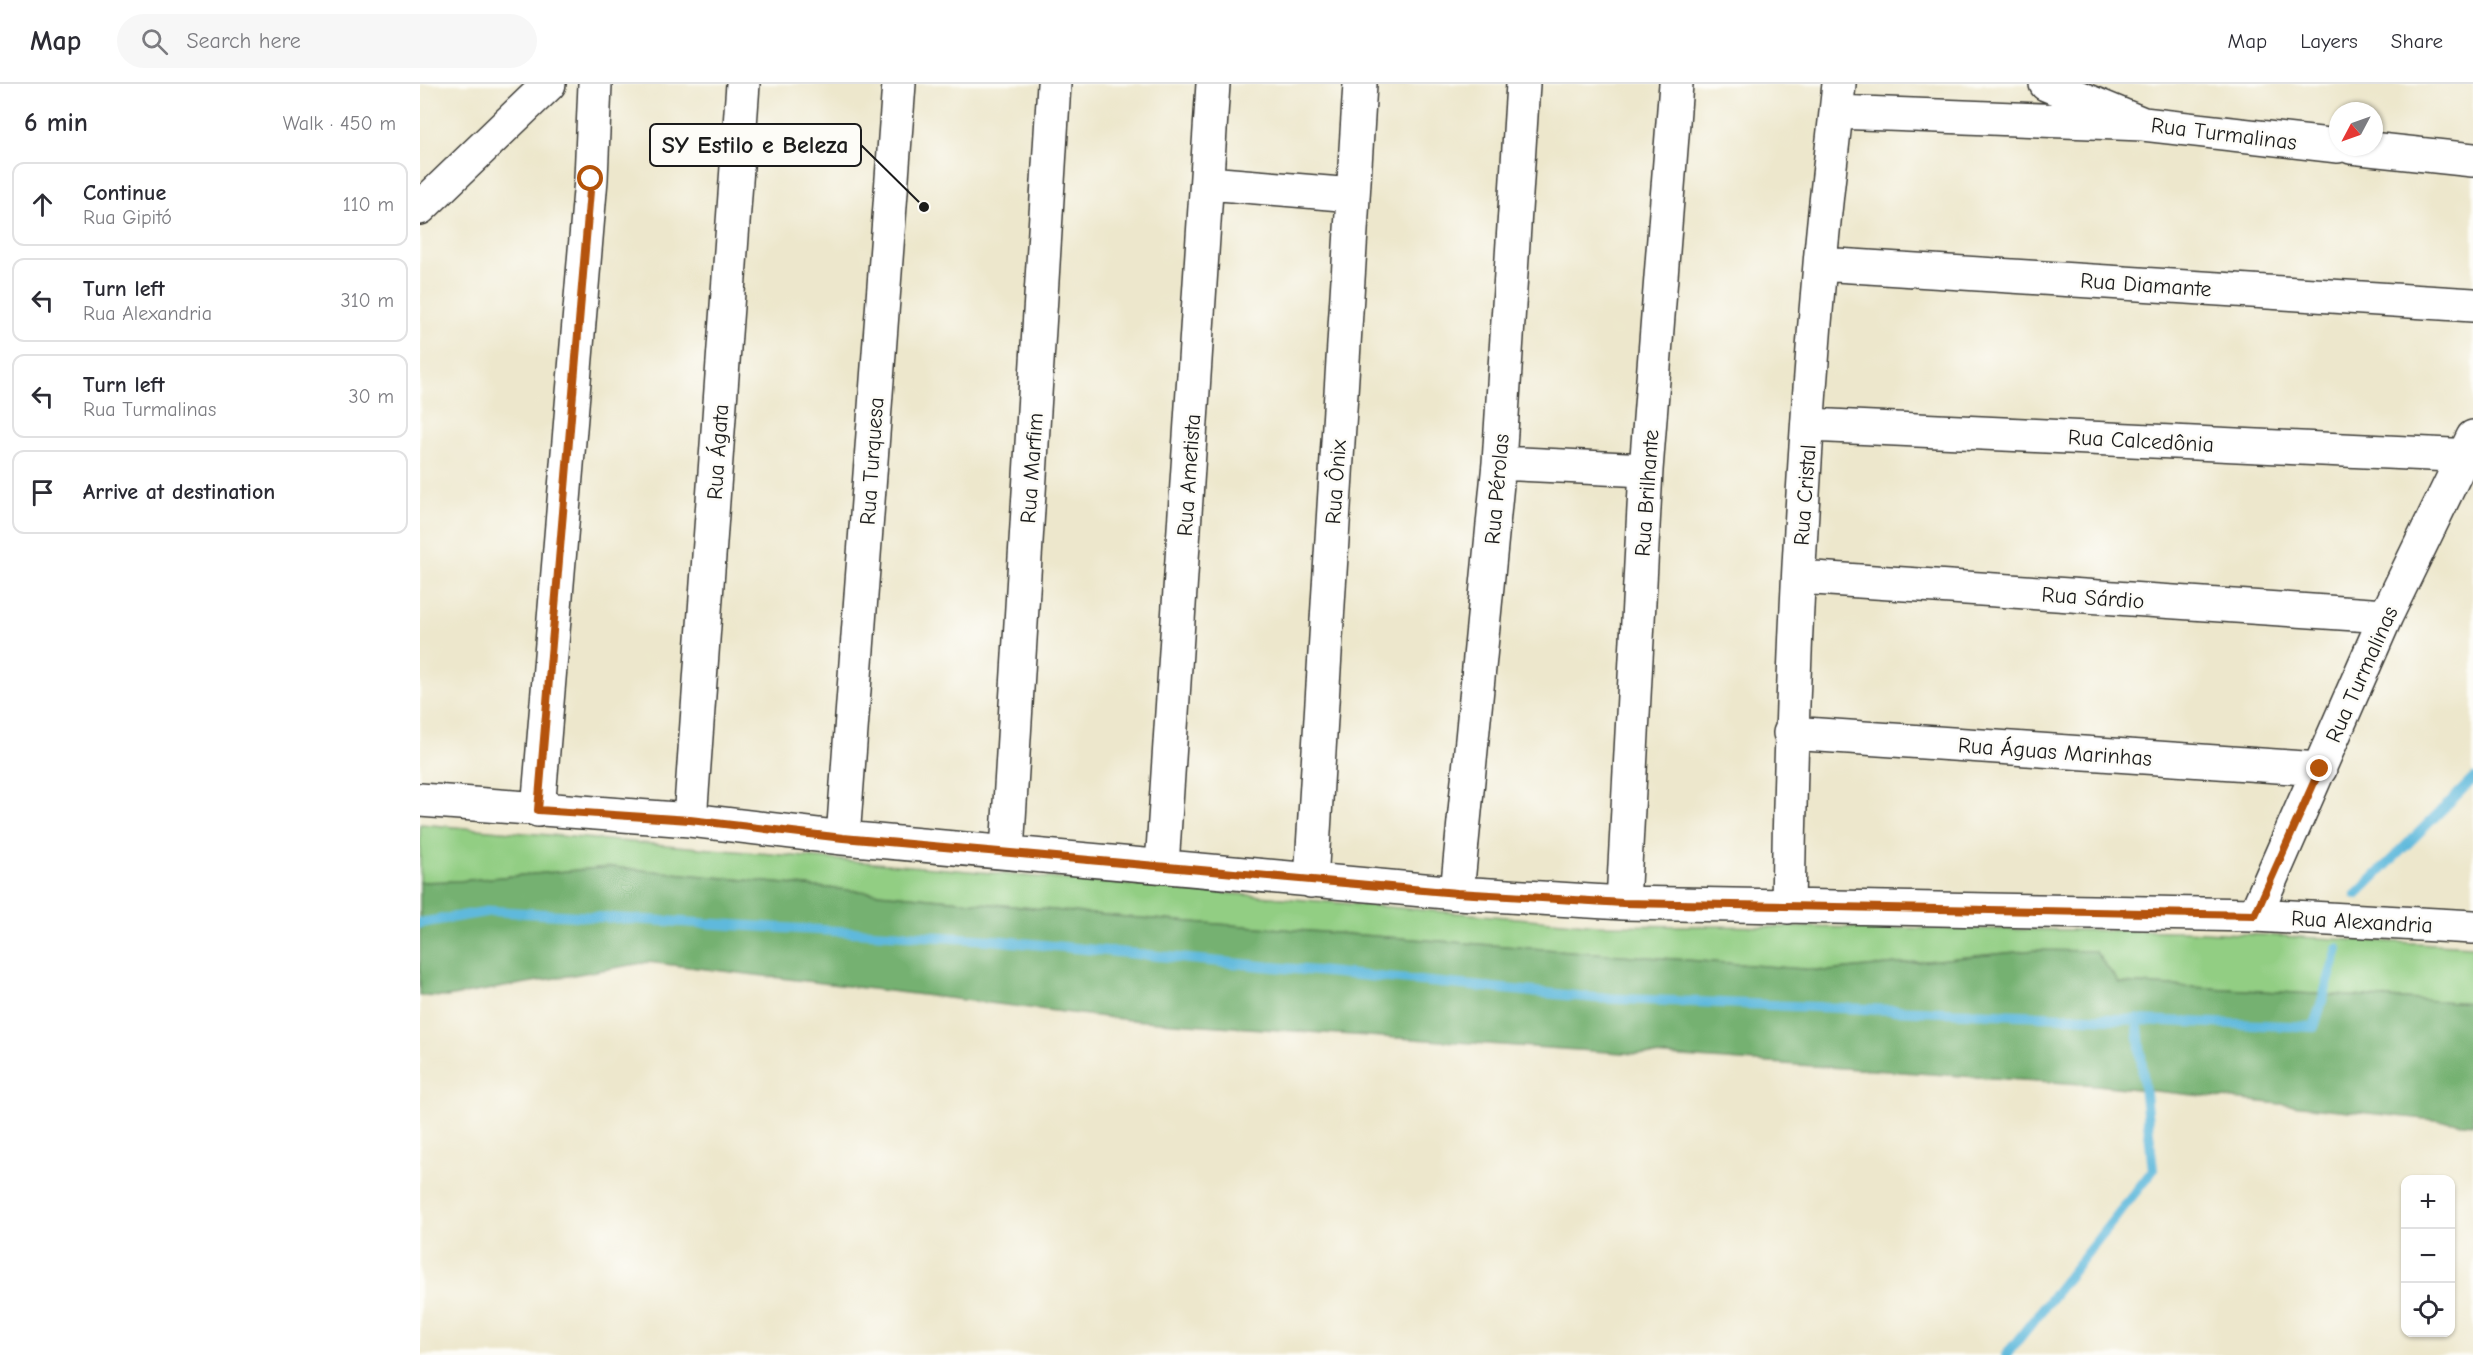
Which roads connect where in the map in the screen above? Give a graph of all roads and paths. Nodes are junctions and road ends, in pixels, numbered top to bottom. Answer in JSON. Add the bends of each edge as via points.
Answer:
{"nodes":[{"id":1,"x":549,"y":84,"type":"edge"},
{"id":2,"x":595,"y":84,"type":"edge"},
{"id":3,"x":743,"y":84,"type":"edge"},
{"id":4,"x":899,"y":84,"type":"edge"},
{"id":5,"x":1054,"y":84,"type":"edge"},
{"id":6,"x":1213,"y":84,"type":"edge"},
{"id":7,"x":1360,"y":84,"type":"edge"},
{"id":8,"x":1523,"y":84,"type":"edge"},
{"id":9,"x":1676,"y":84,"type":"edge"},
{"id":10,"x":2046,"y":84,"type":"edge"},
{"id":11,"x":1838,"y":98,"type":"edge"},
{"id":12,"x":2143,"y":124,"type":"junction"},
{"id":13,"x":2329,"y":145,"type":"edge"},
{"id":14,"x":2383,"y":150,"type":"edge"},
{"id":15,"x":2473,"y":160,"type":"edge"},
{"id":16,"x":1208,"y":183,"type":"junction"},
{"id":17,"x":1353,"y":195,"type":"junction"},
{"id":18,"x":420,"y":208,"type":"edge"},
{"id":19,"x":1820,"y":264,"type":"junction"},
{"id":20,"x":2473,"y":305,"type":"edge"},
{"id":21,"x":1809,"y":425,"type":"junction"},
{"id":22,"x":2470,"y":449,"type":"edge"},
{"id":23,"x":1499,"y":463,"type":"junction"},
{"id":24,"x":1646,"y":470,"type":"junction"},
{"id":25,"x":1799,"y":577,"type":"junction"},
{"id":26,"x":2386,"y":616,"type":"junction"},
{"id":27,"x":1790,"y":733,"type":"junction"},
{"id":28,"x":2320,"y":769,"type":"junction"},
{"id":29,"x":420,"y":800,"type":"edge"},
{"id":30,"x":538,"y":810,"type":"junction"},
{"id":31,"x":690,"y":820,"type":"junction"},
{"id":32,"x":843,"y":838,"type":"junction"},
{"id":33,"x":1007,"y":852,"type":"junction"},
{"id":34,"x":1162,"y":866,"type":"junction"},
{"id":35,"x":1311,"y":881,"type":"junction"},
{"id":36,"x":1457,"y":893,"type":"junction"},
{"id":37,"x":1623,"y":903,"type":"junction"},
{"id":38,"x":1788,"y":907,"type":"junction"},
{"id":39,"x":2255,"y":915,"type":"junction"},
{"id":40,"x":2473,"y":927,"type":"edge"}],
"edges":[{"from":1,"to":18,"type":"street"},
{"from":2,"to":30,"type":"street","via":[[591,179]]},
{"from":3,"to":31,"type":"street","name":"Rua Ágata"},
{"from":4,"to":32,"type":"street","name":"Rua Turquesa"},
{"from":5,"to":33,"type":"street","name":"Rua Marfim"},
{"from":6,"to":16,"type":"street","name":"Rua Ametista"},
{"from":7,"to":17,"type":"street","name":"Rua Ônix"},
{"from":8,"to":23,"type":"street","name":"Rua Pérolas"},
{"from":9,"to":24,"type":"street","name":"Rua Brilhante"},
{"from":10,"to":12,"type":"street","name":"Rua Turmalinas"},
{"from":11,"to":12,"type":"street"},
{"from":11,"to":19,"type":"street","name":"Rua Cristal"},
{"from":12,"to":13,"type":"street","name":"Rua Turmalinas"},
{"from":14,"to":15,"type":"street"},
{"from":16,"to":17,"type":"street"},
{"from":16,"to":34,"type":"street","name":"Rua Ametista"},
{"from":17,"to":35,"type":"street","name":"Rua Ônix"},
{"from":19,"to":20,"type":"street","name":"Rua Diamante"},
{"from":19,"to":21,"type":"street","name":"Rua Cristal"},
{"from":21,"to":22,"type":"street","name":"Rua Calcedônia"},
{"from":21,"to":25,"type":"street","name":"Rua Cristal"},
{"from":22,"to":26,"type":"street","name":"Rua Turmalinas"},
{"from":23,"to":24,"type":"street"},
{"from":23,"to":36,"type":"street","name":"Rua Pérolas"},
{"from":24,"to":37,"type":"street","name":"Rua Brilhante"},
{"from":25,"to":26,"type":"street","name":"Rua Sárdio"},
{"from":25,"to":27,"type":"street","name":"Rua Cristal"},
{"from":26,"to":28,"type":"street","name":"Rua Turmalinas"},
{"from":27,"to":28,"type":"street","name":"Rua Águas Marinhas"},
{"from":27,"to":38,"type":"street","name":"Rua Cristal"},
{"from":28,"to":39,"type":"street","name":"Rua Turmalinas"},
{"from":29,"to":30,"type":"street","name":"Rua Alexandria"},
{"from":30,"to":31,"type":"street","name":"Rua Alexandria"},
{"from":31,"to":32,"type":"street","name":"Rua Alexandria"},
{"from":32,"to":33,"type":"street","name":"Rua Alexandria"},
{"from":33,"to":34,"type":"street","name":"Rua Alexandria"},
{"from":34,"to":35,"type":"street","name":"Rua Alexandria"},
{"from":35,"to":36,"type":"street","name":"Rua Alexandria"},
{"from":36,"to":37,"type":"street","name":"Rua Alexandria"},
{"from":37,"to":38,"type":"street","name":"Rua Alexandria"},
{"from":38,"to":39,"type":"street","name":"Rua Alexandria"},
{"from":39,"to":40,"type":"street","name":"Rua Alexandria"}]}
